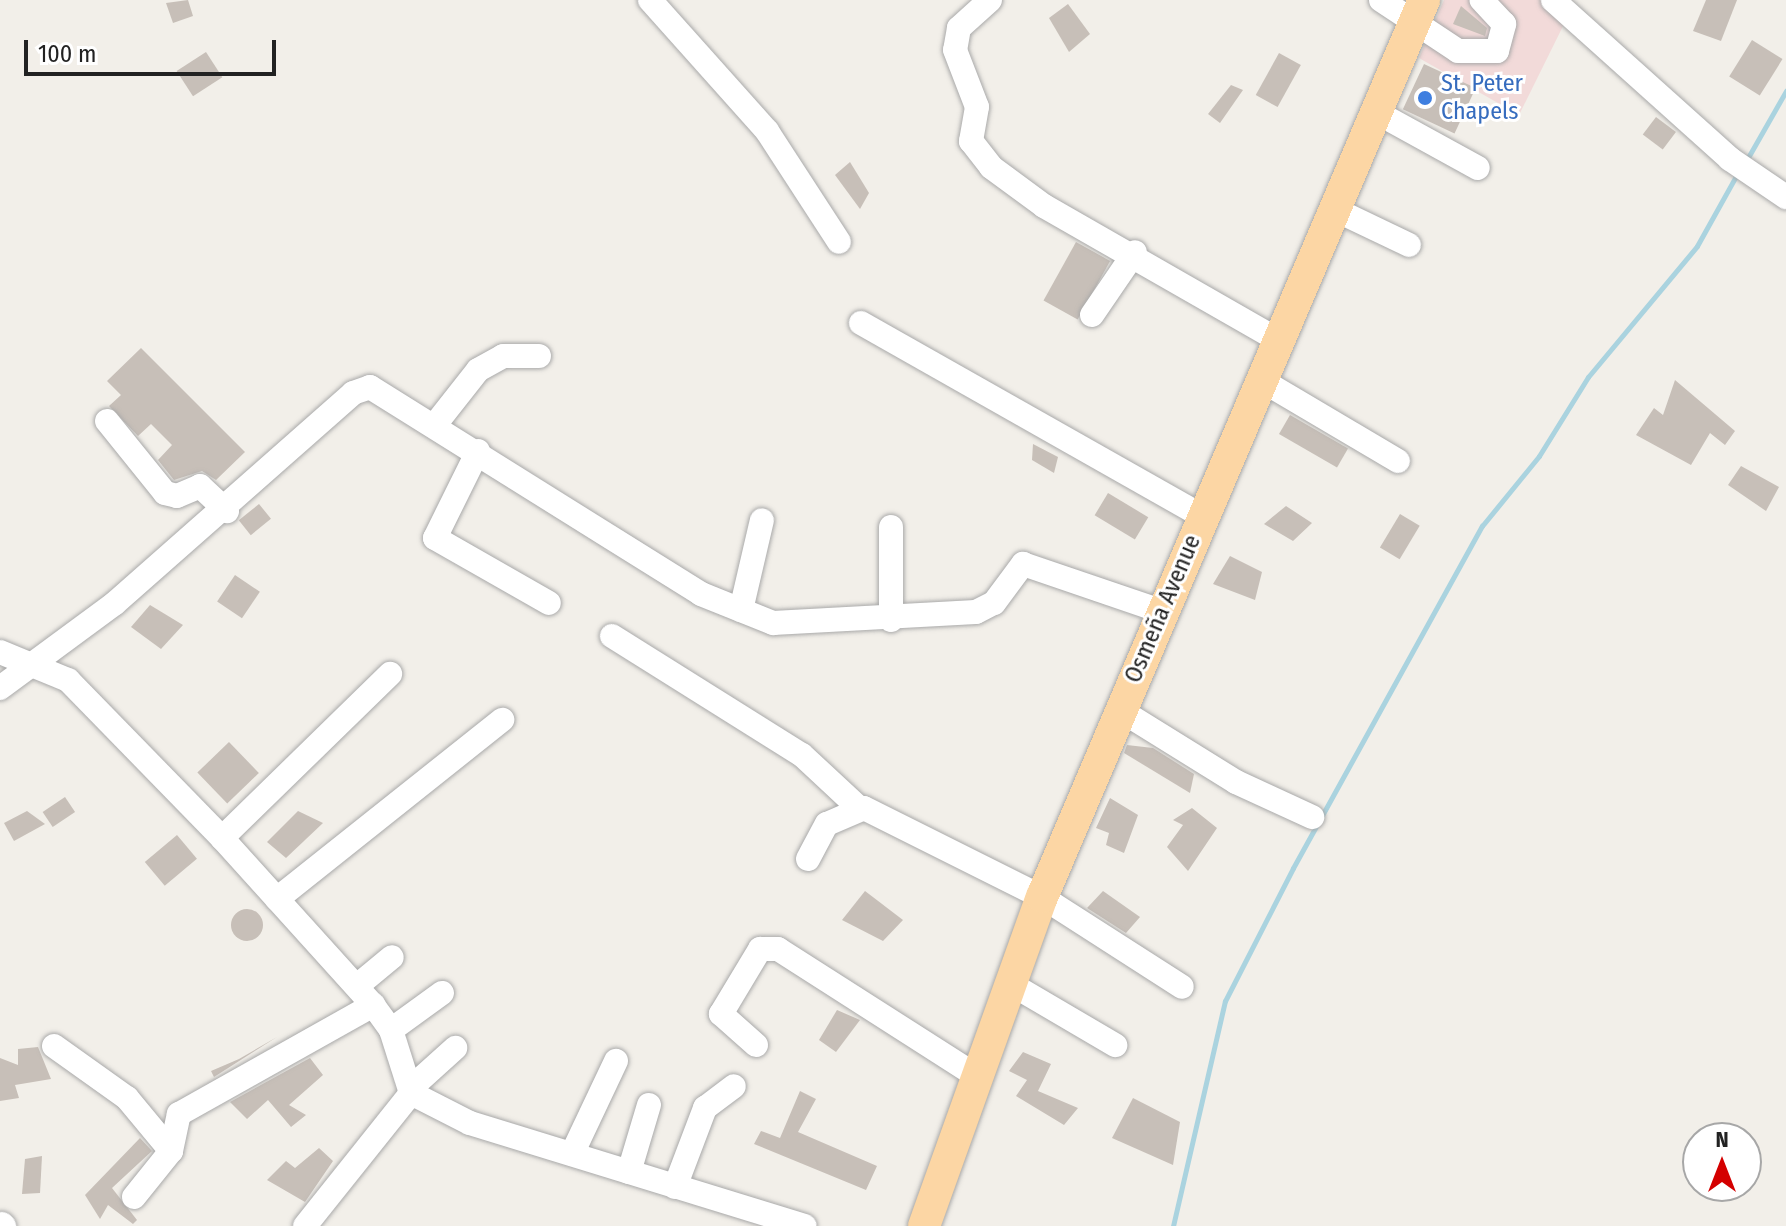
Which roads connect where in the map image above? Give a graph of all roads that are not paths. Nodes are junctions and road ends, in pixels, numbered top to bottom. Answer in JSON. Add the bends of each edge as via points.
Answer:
{"nodes":[{"id":1,"x":650,"y":0,"type":"edge"},
{"id":2,"x":990,"y":0,"type":"edge"},
{"id":3,"x":1381,"y":0,"type":"edge"},
{"id":4,"x":1482,"y":0,"type":"edge"},
{"id":5,"x":1553,"y":0,"type":"edge"},
{"id":6,"x":1419,"y":12,"type":"edge"},
{"id":7,"x":1376,"y":112,"type":"junction"},
{"id":8,"x":1478,"y":168,"type":"dead end"},
{"id":9,"x":1786,"y":197,"type":"edge"},
{"id":10,"x":1334,"y":209,"type":"junction"},
{"id":11,"x":839,"y":242,"type":"dead end"},
{"id":12,"x":1409,"y":245,"type":"dead end"},
{"id":13,"x":1135,"y":252,"type":"junction"},
{"id":14,"x":1092,"y":315,"type":"dead end"},
{"id":15,"x":861,"y":323,"type":"dead end"},
{"id":16,"x":1278,"y":340,"type":"junction"},
{"id":17,"x":539,"y":356,"type":"dead end"},
{"id":18,"x":1261,"y":380,"type":"junction"},
{"id":19,"x":107,"y":421,"type":"dead end"},
{"id":20,"x":434,"y":426,"type":"junction"},
{"id":21,"x":478,"y":451,"type":"junction"},
{"id":22,"x":1398,"y":461,"type":"dead end"},
{"id":23,"x":227,"y":511,"type":"junction"},
{"id":24,"x":1202,"y":516,"type":"junction"},
{"id":25,"x":762,"y":520,"type":"dead end"},
{"id":26,"x":891,"y":527,"type":"dead end"},
{"id":27,"x":549,"y":603,"type":"dead end"},
{"id":28,"x":741,"y":610,"type":"junction"},
{"id":29,"x":1161,"y":611,"type":"junction"},
{"id":30,"x":891,"y":620,"type":"junction"},
{"id":31,"x":612,"y":636,"type":"dead end"},
{"id":32,"x":0,"y":652,"type":"edge"},
{"id":33,"x":28,"y":667,"type":"junction"},
{"id":34,"x":390,"y":674,"type":"dead end"},
{"id":35,"x":0,"y":688,"type":"edge"},
{"id":36,"x":1120,"y":710,"type":"junction"},
{"id":37,"x":502,"y":720,"type":"dead end"},
{"id":38,"x":859,"y":808,"type":"junction"},
{"id":39,"x":1312,"y":817,"type":"dead end"},
{"id":40,"x":222,"y":838,"type":"junction"},
{"id":41,"x":808,"y":859,"type":"dead end"},
{"id":42,"x":1042,"y":897,"type":"junction"},
{"id":43,"x":277,"y":899,"type":"junction"},
{"id":44,"x":392,"y":957,"type":"dead end"},
{"id":45,"x":1011,"y":984,"type":"junction"},
{"id":46,"x":357,"y":986,"type":"junction"},
{"id":47,"x":1182,"y":987,"type":"dead end"},
{"id":48,"x":442,"y":993,"type":"dead end"},
{"id":49,"x":373,"y":1005,"type":"junction"},
{"id":50,"x":391,"y":1030,"type":"junction"},
{"id":51,"x":756,"y":1045,"type":"dead end"},
{"id":52,"x":1115,"y":1045,"type":"dead end"},
{"id":53,"x":54,"y":1046,"type":"dead end"},
{"id":54,"x":455,"y":1048,"type":"dead end"},
{"id":55,"x":616,"y":1061,"type":"dead end"},
{"id":56,"x":978,"y":1077,"type":"junction"},
{"id":57,"x":734,"y":1086,"type":"dead end"},
{"id":58,"x":412,"y":1090,"type":"junction"},
{"id":59,"x":649,"y":1105,"type":"dead end"},
{"id":60,"x":171,"y":1151,"type":"junction"},
{"id":61,"x":572,"y":1154,"type":"junction"},
{"id":62,"x":629,"y":1172,"type":"junction"},
{"id":63,"x":675,"y":1187,"type":"junction"},
{"id":64,"x":134,"y":1197,"type":"dead end"},
{"id":65,"x":305,"y":1226,"type":"edge"},
{"id":66,"x":805,"y":1226,"type":"edge"},
{"id":67,"x":924,"y":1226,"type":"edge"}],
"edges":[{"from":1,"to":11,"type":"street","via":[[767,131]]},
{"from":2,"to":13,"type":"street","via":[[955,40],[977,107],[971,141],[991,167],[1044,206]]},
{"from":3,"to":6,"type":"street"},
{"from":4,"to":6,"type":"street","via":[[1504,24],[1497,51],[1458,51]]},
{"from":5,"to":9,"type":"street","via":[[1730,159]]},
{"from":6,"to":7,"type":"main road","name":"Osmeña Avenue"},
{"from":7,"to":8,"type":"street"},
{"from":7,"to":10,"type":"main road","name":"Osmeña Avenue"},
{"from":10,"to":12,"type":"street"},
{"from":10,"to":16,"type":"main road","name":"Osmeña Avenue"},
{"from":13,"to":14,"type":"street"},
{"from":13,"to":16,"type":"street"},
{"from":15,"to":24,"type":"street"},
{"from":16,"to":18,"type":"main road","name":"Osmeña Avenue"},
{"from":17,"to":20,"type":"street","via":[[503,356],[478,370]]},
{"from":18,"to":22,"type":"street"},
{"from":18,"to":24,"type":"main road","name":"Osmeña Avenue"},
{"from":19,"to":23,"type":"street","via":[[165,493],[177,496],[200,486]]},
{"from":20,"to":21,"type":"street"},
{"from":20,"to":23,"type":"street","via":[[390,394],[370,387],[353,393]]},
{"from":21,"to":27,"type":"street","via":[[435,538]]},
{"from":21,"to":28,"type":"street","via":[[701,594]]},
{"from":23,"to":33,"type":"street"},
{"from":24,"to":29,"type":"main road","name":"Osmeña Avenue"},
{"from":25,"to":28,"type":"street"},
{"from":26,"to":30,"type":"street"},
{"from":28,"to":30,"type":"street","via":[[785,625]]},
{"from":29,"to":30,"type":"street","via":[[1023,564],[986,610]]},
{"from":29,"to":36,"type":"main road","name":"Osmeña Avenue"},
{"from":31,"to":38,"type":"street","via":[[802,755]]},
{"from":32,"to":33,"type":"street"},
{"from":33,"to":35,"type":"street"},
{"from":33,"to":40,"type":"street","via":[[81,691]]},
{"from":34,"to":40,"type":"street"},
{"from":36,"to":39,"type":"street","via":[[1236,782]]},
{"from":36,"to":42,"type":"main road","name":"Osmeña Avenue"},
{"from":37,"to":43,"type":"street"},
{"from":38,"to":41,"type":"street","via":[[827,824]]},
{"from":38,"to":42,"type":"street"},
{"from":40,"to":43,"type":"street"},
{"from":42,"to":45,"type":"main road","name":"Osmeña Avenue"},
{"from":42,"to":47,"type":"street"},
{"from":43,"to":46,"type":"street"},
{"from":44,"to":46,"type":"street"},
{"from":45,"to":52,"type":"street"},
{"from":45,"to":56,"type":"main road","name":"Osmeña Avenue"},
{"from":46,"to":49,"type":"street"},
{"from":48,"to":50,"type":"street"},
{"from":49,"to":50,"type":"street"},
{"from":49,"to":60,"type":"street","via":[[179,1114]]},
{"from":50,"to":58,"type":"street"},
{"from":51,"to":56,"type":"street","via":[[721,1014],[760,949],[778,949]]},
{"from":53,"to":60,"type":"street","via":[[127,1098]]},
{"from":54,"to":58,"type":"street"},
{"from":55,"to":61,"type":"street"},
{"from":56,"to":67,"type":"main road","name":"Osmeña Avenue"},
{"from":57,"to":63,"type":"street","via":[[705,1108]]},
{"from":58,"to":61,"type":"street","via":[[470,1123]]},
{"from":58,"to":65,"type":"street"},
{"from":59,"to":62,"type":"street"},
{"from":60,"to":64,"type":"street","via":[[145,1174]]},
{"from":61,"to":62,"type":"street"},
{"from":62,"to":63,"type":"street"},
{"from":63,"to":66,"type":"street"}]}
